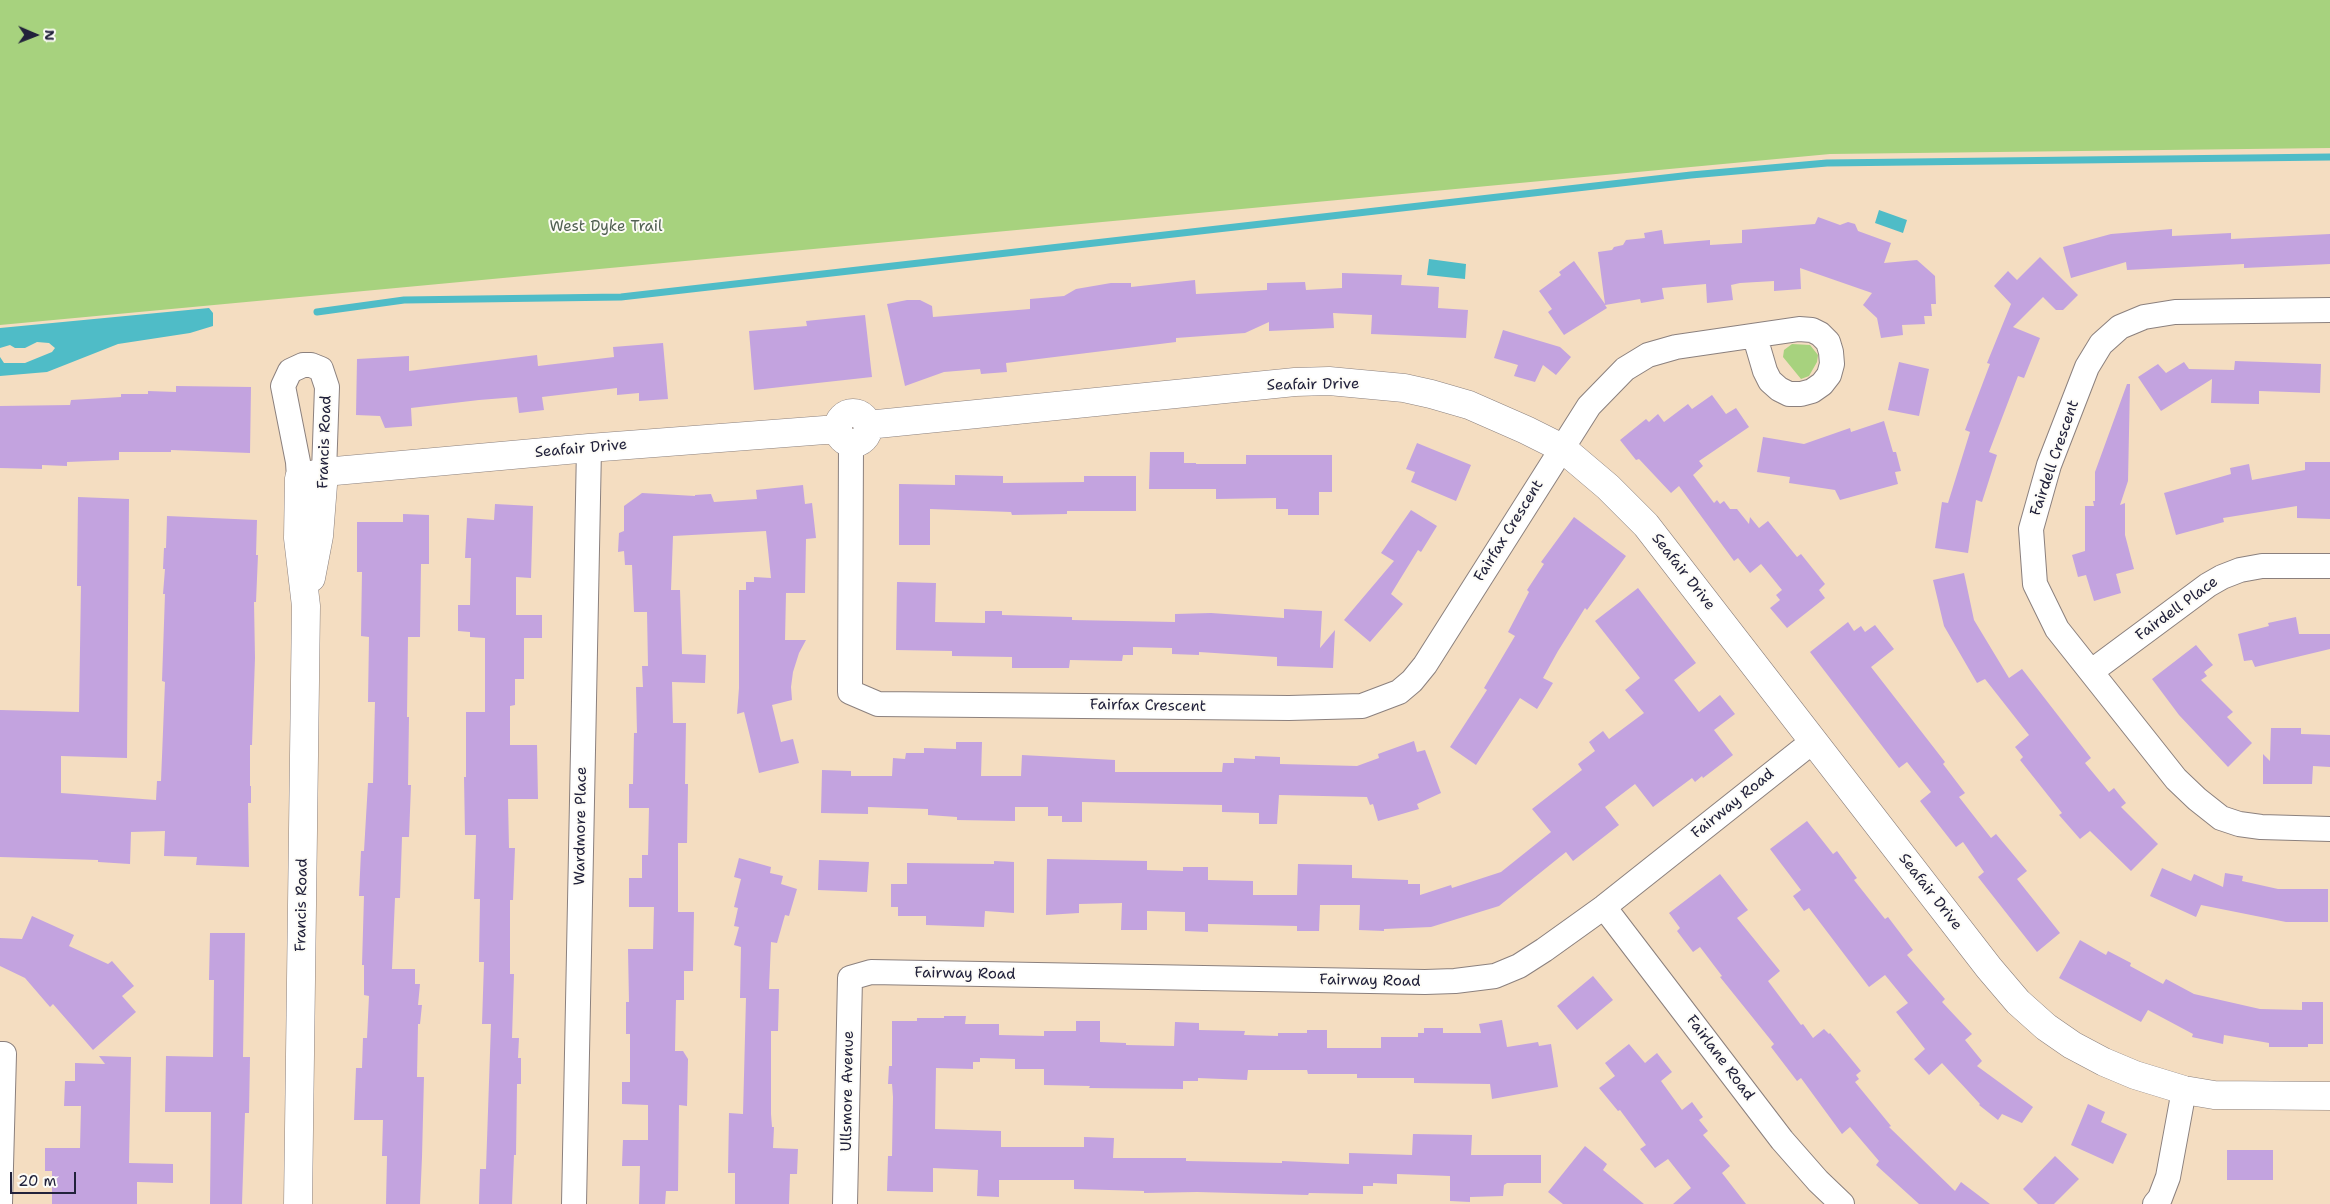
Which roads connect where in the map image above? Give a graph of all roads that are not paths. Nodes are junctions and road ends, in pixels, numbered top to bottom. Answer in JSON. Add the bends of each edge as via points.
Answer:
{"nodes":[{"id":1,"x":2330,"y":310,"type":"edge"},
{"id":2,"x":1755,"y":337,"type":"dead end"},
{"id":3,"x":852,"y":433,"type":"junction"},
{"id":4,"x":589,"y":448,"type":"junction"},
{"id":5,"x":1562,"y":448,"type":"junction"},
{"id":6,"x":312,"y":475,"type":"joint"},
{"id":7,"x":2330,"y":566,"type":"edge"},
{"id":8,"x":2092,"y":672,"type":"junction"},
{"id":9,"x":1812,"y":742,"type":"junction"},
{"id":10,"x":2330,"y":829,"type":"edge"},
{"id":11,"x":1604,"y":907,"type":"junction"},
{"id":12,"x":850,"y":978,"type":"joint"},
{"id":13,"x":2,"y":1054,"type":"edge"},
{"id":14,"x":2184,"y":1090,"type":"junction"},
{"id":15,"x":2330,"y":1096,"type":"edge"},
{"id":16,"x":0,"y":1204,"type":"edge"},
{"id":17,"x":298,"y":1204,"type":"edge"},
{"id":18,"x":574,"y":1204,"type":"edge"},
{"id":19,"x":845,"y":1204,"type":"edge"},
{"id":20,"x":1842,"y":1204,"type":"edge"},
{"id":21,"x":2155,"y":1204,"type":"edge"}],
"edges":[{"from":1,"to":8,"type":"street","name":"Fairdell Crescent","via":[[2175,312],[2144,317],[2120,327],[2101,344],[2087,367],[2049,466],[2031,529],[2036,584],[2043,603],[2056,629]]},
{"from":2,"to":5,"type":"street","via":[[1676,347],[1648,355],[1625,368],[1589,406]]},
{"from":3,"to":4,"type":"street","name":"Seafair Drive"},
{"from":3,"to":5,"type":"street","name":"Seafair Drive","via":[[1295,382],[1328,381],[1404,388],[1431,394],[1469,405]]},
{"from":3,"to":5,"type":"street","name":"Fairfax Crescent","via":[[850,692],[878,704],[1289,708],[1362,706],[1381,700],[1399,692],[1412,681],[1443,638]]},
{"from":4,"to":6,"type":"street","name":"Seafair Drive"},
{"from":4,"to":18,"type":"street","name":"Wardmore Place"},
{"from":5,"to":9,"type":"street","name":"Seafair Drive","via":[[1646,525]]},
{"from":6,"to":17,"type":"street","name":"Francis Road","via":[[319,536],[306,606]]},
{"from":7,"to":8,"type":"street","name":"Fairdell Place","via":[[2262,566],[2222,577]]},
{"from":8,"to":10,"type":"street","name":"Fairdell Crescent","via":[[2176,778],[2221,818],[2261,827]]},
{"from":9,"to":11,"type":"street","name":"Fairway Road"},
{"from":9,"to":14,"type":"street","name":"Seafair Drive","via":[[2018,1002],[2072,1045],[2134,1075]]},
{"from":11,"to":12,"type":"street","name":"Fairway Road","via":[[1519,966],[1495,976],[1462,981],[871,972]]},
{"from":11,"to":20,"type":"street","name":"Fairlane Road","via":[[1782,1140]]},
{"from":12,"to":19,"type":"street","name":"Ullsmore Avenue"},
{"from":13,"to":16,"type":"street"},
{"from":14,"to":15,"type":"street","name":"Seafair Drive","via":[[2214,1095]]},
{"from":14,"to":21,"type":"street","via":[[2168,1177]]}]}
